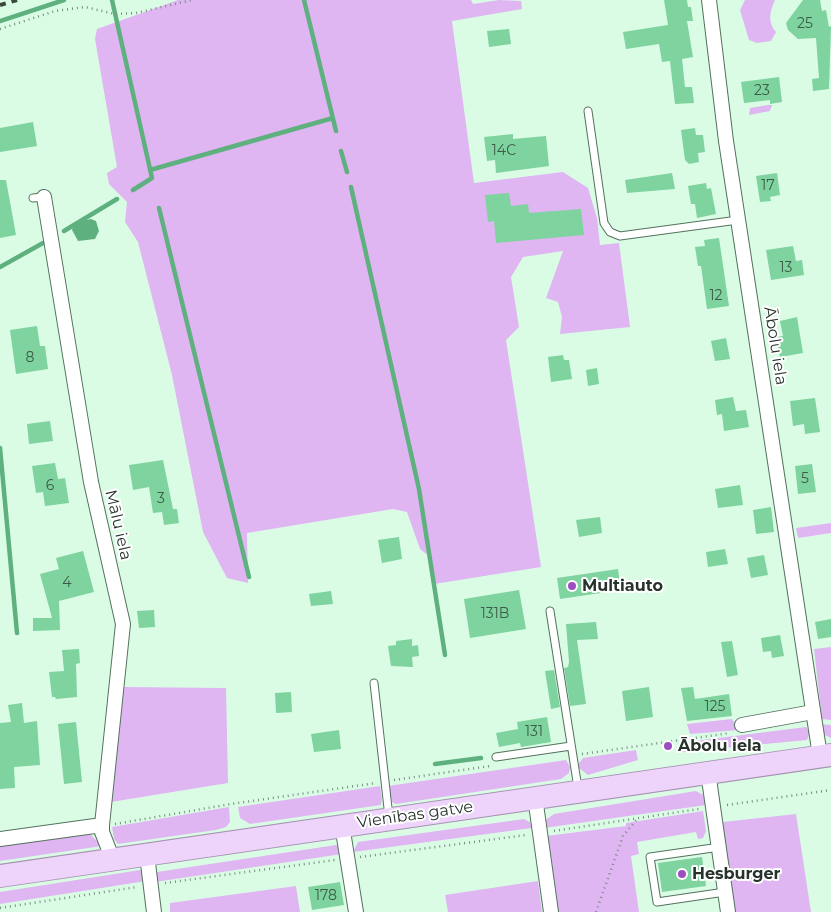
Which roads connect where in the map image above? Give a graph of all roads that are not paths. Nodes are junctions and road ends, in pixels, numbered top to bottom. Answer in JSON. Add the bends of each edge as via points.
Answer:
{"nodes":[{"id":1,"x":709,"y":0,"type":"edge"},
{"id":2,"x":588,"y":111,"type":"dead end"},
{"id":3,"x":39,"y":197,"type":"dead end"},
{"id":4,"x":738,"y":220,"type":"junction"},
{"id":5,"x":550,"y":611,"type":"dead end"},
{"id":6,"x":374,"y":683,"type":"dead end"},
{"id":7,"x":813,"y":712,"type":"junction"},
{"id":8,"x":741,"y":728,"type":"road end"},
{"id":9,"x":571,"y":746,"type":"junction"},
{"id":10,"x":826,"y":756,"type":"edge"},
{"id":11,"x":496,"y":757,"type":"dead end"},
{"id":12,"x":708,"y":772,"type":"junction"},
{"id":13,"x":578,"y":791,"type":"junction"},
{"id":14,"x":535,"y":797,"type":"junction"},
{"id":15,"x":390,"y":819,"type":"junction"},
{"id":16,"x":342,"y":825,"type":"junction"},
{"id":17,"x":102,"y":828,"type":"junction"},
{"id":18,"x":0,"y":839,"type":"edge"},
{"id":19,"x":720,"y":847,"type":"junction"},
{"id":20,"x":147,"y":855,"type":"junction"},
{"id":21,"x":113,"y":860,"type":"junction"},
{"id":22,"x":0,"y":876,"type":"edge"},
{"id":23,"x":725,"y":892,"type":"junction"},
{"id":24,"x":154,"y":912,"type":"edge"},
{"id":25,"x":356,"y":912,"type":"edge"},
{"id":26,"x":551,"y":912,"type":"edge"},
{"id":27,"x":728,"y":912,"type":"edge"}],
"edges":[{"from":1,"to":4,"type":"street","name":"Ābolu iela"},
{"from":2,"to":4,"type":"lane","via":[[604,223],[610,232],[620,236]]},
{"from":3,"to":17,"type":"street","name":"Mālu iela","via":[[91,482],[123,624]]},
{"from":4,"to":7,"type":"street","name":"Ābolu iela"},
{"from":5,"to":9,"type":"lane"},
{"from":6,"to":15,"type":"lane"},
{"from":7,"to":8,"type":"street"},
{"from":7,"to":10,"type":"street","name":"Ābolu iela"},
{"from":9,"to":11,"type":"lane"},
{"from":9,"to":13,"type":"lane"},
{"from":10,"to":12,"type":"highway","name":"Vienības gatve"},
{"from":12,"to":13,"type":"highway","name":"Vienības gatve"},
{"from":12,"to":19,"type":"street"},
{"from":13,"to":14,"type":"highway","name":"Vienības gatve"},
{"from":14,"to":15,"type":"highway","name":"Vienības gatve"},
{"from":14,"to":26,"type":"street"},
{"from":15,"to":16,"type":"highway","name":"Vienības gatve"},
{"from":16,"to":20,"type":"highway","name":"Vienības gatve"},
{"from":16,"to":25,"type":"street"},
{"from":17,"to":18,"type":"street"},
{"from":17,"to":21,"type":"street","name":"Mālu iela"},
{"from":19,"to":23,"type":"street"},
{"from":19,"to":23,"type":"lane","via":[[650,857],[657,902]]},
{"from":20,"to":21,"type":"highway","name":"Vienības gatve"},
{"from":20,"to":24,"type":"street"},
{"from":21,"to":22,"type":"highway","name":"Vienības gatve"},
{"from":23,"to":27,"type":"street"}]}
